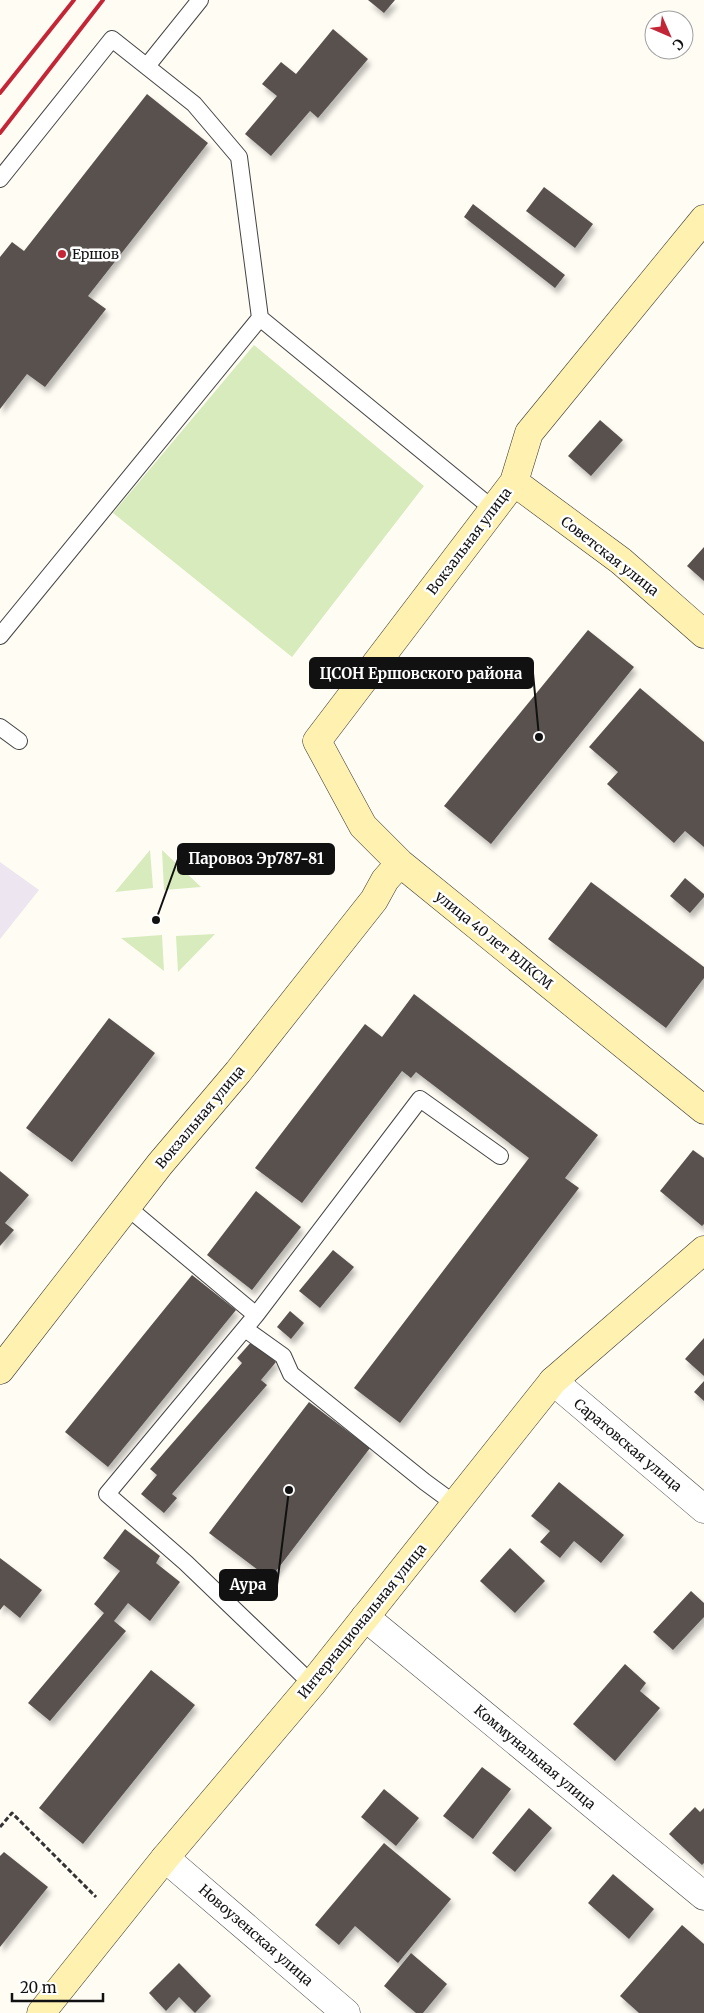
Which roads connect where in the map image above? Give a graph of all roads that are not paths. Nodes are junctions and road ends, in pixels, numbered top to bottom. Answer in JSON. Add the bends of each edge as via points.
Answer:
{"nodes":[{"id":1,"x":200,"y":0,"type":"edge"},
{"id":2,"x":147,"y":66,"type":"junction"},
{"id":3,"x":0,"y":180,"type":"edge"},
{"id":4,"x":704,"y":219,"type":"edge"},
{"id":5,"x":260,"y":318,"type":"junction"},
{"id":6,"x":514,"y":482,"type":"junction"},
{"id":7,"x":493,"y":509,"type":"junction"},
{"id":8,"x":704,"y":634,"type":"edge"},
{"id":9,"x":0,"y":636,"type":"edge"},
{"id":10,"x":0,"y":727,"type":"edge"},
{"id":11,"x":19,"y":741,"type":"dead end"},
{"id":12,"x":317,"y":741,"type":"joint"},
{"id":13,"x":400,"y":863,"type":"junction"},
{"id":14,"x":704,"y":1110,"type":"edge"},
{"id":15,"x":500,"y":1156,"type":"dead end"},
{"id":16,"x":127,"y":1207,"type":"junction"},
{"id":17,"x":704,"y":1250,"type":"edge"},
{"id":18,"x":256,"y":1315,"type":"junction"},
{"id":19,"x":245,"y":1329,"type":"junction"},
{"id":20,"x":0,"y":1370,"type":"edge"},
{"id":21,"x":553,"y":1381,"type":"junction"},
{"id":22,"x":455,"y":1504,"type":"junction"},
{"id":23,"x":704,"y":1509,"type":"edge"},
{"id":24,"x":365,"y":1617,"type":"junction"},
{"id":25,"x":312,"y":1684,"type":"junction"},
{"id":26,"x":165,"y":1858,"type":"junction"},
{"id":27,"x":704,"y":1896,"type":"edge"},
{"id":28,"x":41,"y":2013,"type":"edge"},
{"id":29,"x":346,"y":2013,"type":"edge"}],
"edges":[{"from":1,"to":2,"type":"lane"},
{"from":2,"to":3,"type":"lane","via":[[112,39]]},
{"from":2,"to":5,"type":"lane","via":[[194,104],[239,157]]},
{"from":4,"to":6,"type":"street","name":"Вокзальная улица","via":[[529,433]]},
{"from":5,"to":7,"type":"lane"},
{"from":5,"to":9,"type":"lane"},
{"from":6,"to":7,"type":"street","name":"Вокзальная улица"},
{"from":6,"to":8,"type":"street","name":"Советская улица","via":[[622,561]]},
{"from":7,"to":12,"type":"street","name":"Вокзальная улица"},
{"from":10,"to":11,"type":"lane"},
{"from":12,"to":13,"type":"street","name":"улица 40 лет ВЛКСМ","via":[[363,826]]},
{"from":13,"to":14,"type":"street","name":"улица 40 лет ВЛКСМ"},
{"from":13,"to":16,"type":"street","name":"Вокзальная улица","via":[[238,1072]]},
{"from":15,"to":18,"type":"lane","via":[[420,1099]]},
{"from":16,"to":18,"type":"lane"},
{"from":16,"to":20,"type":"street","name":"Вокзальная улица"},
{"from":17,"to":21,"type":"street","name":"Интернациональная улица"},
{"from":18,"to":19,"type":"lane"},
{"from":19,"to":22,"type":"lane","via":[[283,1356],[291,1374]]},
{"from":19,"to":25,"type":"lane","via":[[107,1494],[186,1563]]},
{"from":21,"to":22,"type":"street","name":"Интернациональная улица"},
{"from":21,"to":23,"type":"street","name":"Саратовская улица"},
{"from":22,"to":24,"type":"street","name":"Интернациональная улица"},
{"from":24,"to":25,"type":"street","name":"Интернациональная улица"},
{"from":24,"to":27,"type":"street","name":"Коммунальная улица"},
{"from":25,"to":26,"type":"street","name":"Интернациональная улица"},
{"from":26,"to":28,"type":"street","name":"Интернациональная улица"},
{"from":26,"to":29,"type":"street","name":"Новоузенская улица"}]}
